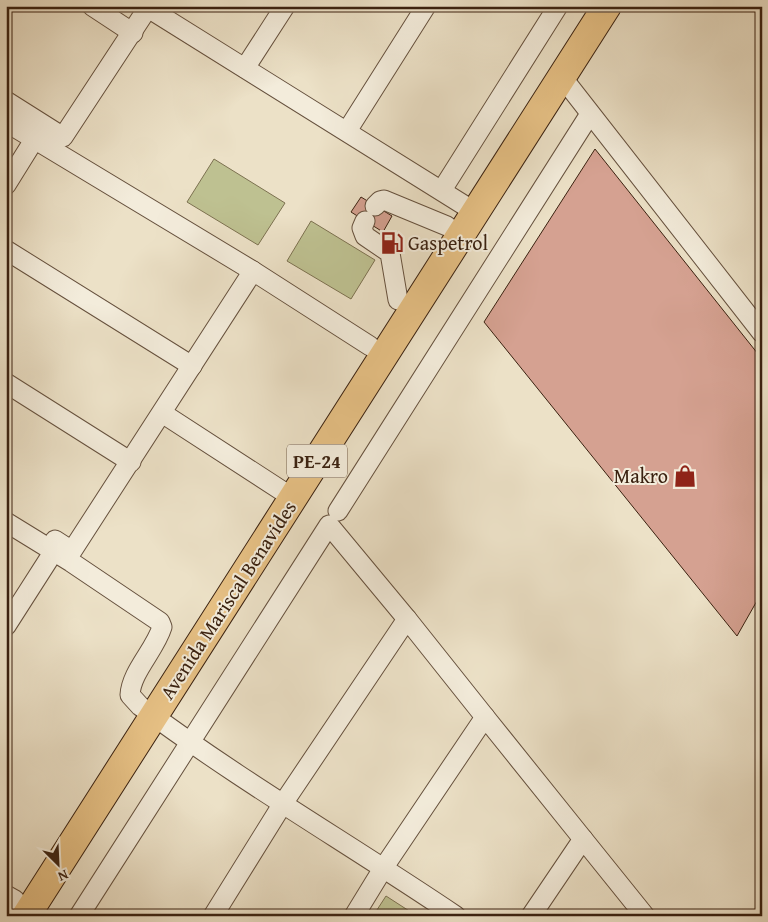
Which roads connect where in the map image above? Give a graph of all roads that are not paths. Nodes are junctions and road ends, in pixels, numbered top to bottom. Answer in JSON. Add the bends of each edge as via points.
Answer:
{"nodes":[{"id":1,"x":92,"y":6,"type":"edge"},
{"id":2,"x":285,"y":6,"type":"edge"},
{"id":3,"x":426,"y":6,"type":"edge"},
{"id":4,"x":558,"y":6,"type":"edge"},
{"id":5,"x":589,"y":6,"type":"edge"},
{"id":6,"x":607,"y":6,"type":"edge"},
{"id":7,"x":147,"y":7,"type":"edge"},
{"id":8,"x":133,"y":32,"type":"junction"},
{"id":9,"x":245,"y":68,"type":"junction"},
{"id":10,"x":562,"y":77,"type":"junction"},
{"id":11,"x":6,"y":101,"type":"edge"},
{"id":12,"x":590,"y":114,"type":"junction"},
{"id":13,"x":6,"y":122,"type":"edge"},
{"id":14,"x":347,"y":131,"type":"junction"},
{"id":15,"x":34,"y":140,"type":"junction"},
{"id":16,"x":6,"y":185,"type":"edge"},
{"id":17,"x":460,"y":201,"type":"junction"},
{"id":18,"x":447,"y":226,"type":"junction"},
{"id":19,"x":6,"y":250,"type":"edge"},
{"id":20,"x":253,"y":271,"type":"junction"},
{"id":21,"x":398,"y":300,"type":"junction"},
{"id":22,"x":762,"y":332,"type":"edge"},
{"id":23,"x":370,"y":346,"type":"junction"},
{"id":24,"x":192,"y":366,"type":"junction"},
{"id":25,"x":6,"y":383,"type":"edge"},
{"id":26,"x":162,"y":413,"type":"junction"},
{"id":27,"x":131,"y":462,"type":"junction"},
{"id":28,"x":286,"y":493,"type":"junction"},
{"id":29,"x":6,"y":509,"type":"edge"},
{"id":30,"x":338,"y":511,"type":"dead end"},
{"id":31,"x":6,"y":522,"type":"edge"},
{"id":32,"x":54,"y":551,"type":"junction"},
{"id":33,"x":407,"y":619,"type":"junction"},
{"id":34,"x":6,"y":626,"type":"edge"},
{"id":35,"x":147,"y":711,"type":"junction"},
{"id":36,"x":485,"y":717,"type":"junction"},
{"id":37,"x":189,"y":742,"type":"junction"},
{"id":38,"x":282,"y":805,"type":"junction"},
{"id":39,"x":583,"y":839,"type":"junction"},
{"id":40,"x":384,"y":867,"type":"junction"},
{"id":41,"x":13,"y":906,"type":"edge"},
{"id":42,"x":79,"y":916,"type":"edge"},
{"id":43,"x":213,"y":916,"type":"edge"},
{"id":44,"x":354,"y":916,"type":"edge"},
{"id":45,"x":456,"y":916,"type":"edge"},
{"id":46,"x":531,"y":916,"type":"edge"},
{"id":47,"x":645,"y":916,"type":"edge"}],
"edges":[{"from":1,"to":8,"type":"street"},
{"from":2,"to":9,"type":"street"},
{"from":3,"to":14,"type":"street"},
{"from":4,"to":17,"type":"street"},
{"from":5,"to":17,"type":"highway","name":"Avenida Mariscal Benavides","number":"PE-24"},
{"from":6,"to":10,"type":"highway","name":"Avenida Mariscal Benavides","number":"PE-24"},
{"from":7,"to":8,"type":"street"},
{"from":7,"to":9,"type":"street"},
{"from":8,"to":11,"type":"street","via":[[63,137]]},
{"from":9,"to":14,"type":"street"},
{"from":10,"to":12,"type":"street"},
{"from":10,"to":17,"type":"highway","name":"Avenida Mariscal Benavides","number":"PE-24"},
{"from":12,"to":22,"type":"street"},
{"from":12,"to":30,"type":"street"},
{"from":13,"to":15,"type":"street"},
{"from":14,"to":17,"type":"street"},
{"from":15,"to":16,"type":"street"},
{"from":15,"to":20,"type":"street"},
{"from":17,"to":18,"type":"highway","name":"Avenida Mariscal Benavides","number":"PE-24"},
{"from":17,"to":28,"type":"highway","name":"Avenida Mariscal Benavides","number":"PE-24"},
{"from":18,"to":21,"type":"highway","name":"Avenida Mariscal Benavides","number":"PE-24"},
{"from":18,"to":21,"type":"street","via":[[384,200],[370,213],[362,228],[365,236],[390,253]]},
{"from":19,"to":24,"type":"street"},
{"from":20,"to":23,"type":"street"},
{"from":20,"to":24,"type":"street"},
{"from":21,"to":23,"type":"highway","name":"Avenida Mariscal Benavides","number":"PE-24"},
{"from":23,"to":28,"type":"highway","name":"Avenida Mariscal Benavides","number":"PE-24"},
{"from":24,"to":26,"type":"street"},
{"from":25,"to":27,"type":"street"},
{"from":26,"to":27,"type":"street"},
{"from":26,"to":28,"type":"street"},
{"from":27,"to":29,"type":"street","via":[[72,551]]},
{"from":28,"to":35,"type":"highway","name":"Avenida Mariscal Benavides","number":"PE-24"},
{"from":31,"to":32,"type":"street"},
{"from":32,"to":34,"type":"street"},
{"from":32,"to":35,"type":"street","via":[[160,622],[162,627],[158,640],[130,686],[130,695]]},
{"from":33,"to":36,"type":"street"},
{"from":33,"to":37,"type":"street","via":[[329,525]]},
{"from":33,"to":38,"type":"street"},
{"from":35,"to":37,"type":"street"},
{"from":35,"to":41,"type":"highway","name":"Avenida Mariscal Benavides","number":"PE-24"},
{"from":36,"to":39,"type":"street"},
{"from":36,"to":40,"type":"street"},
{"from":37,"to":38,"type":"street"},
{"from":37,"to":42,"type":"street"},
{"from":38,"to":40,"type":"street"},
{"from":38,"to":43,"type":"street"},
{"from":39,"to":46,"type":"street"},
{"from":39,"to":47,"type":"street"},
{"from":40,"to":44,"type":"street"},
{"from":40,"to":45,"type":"street"}]}
